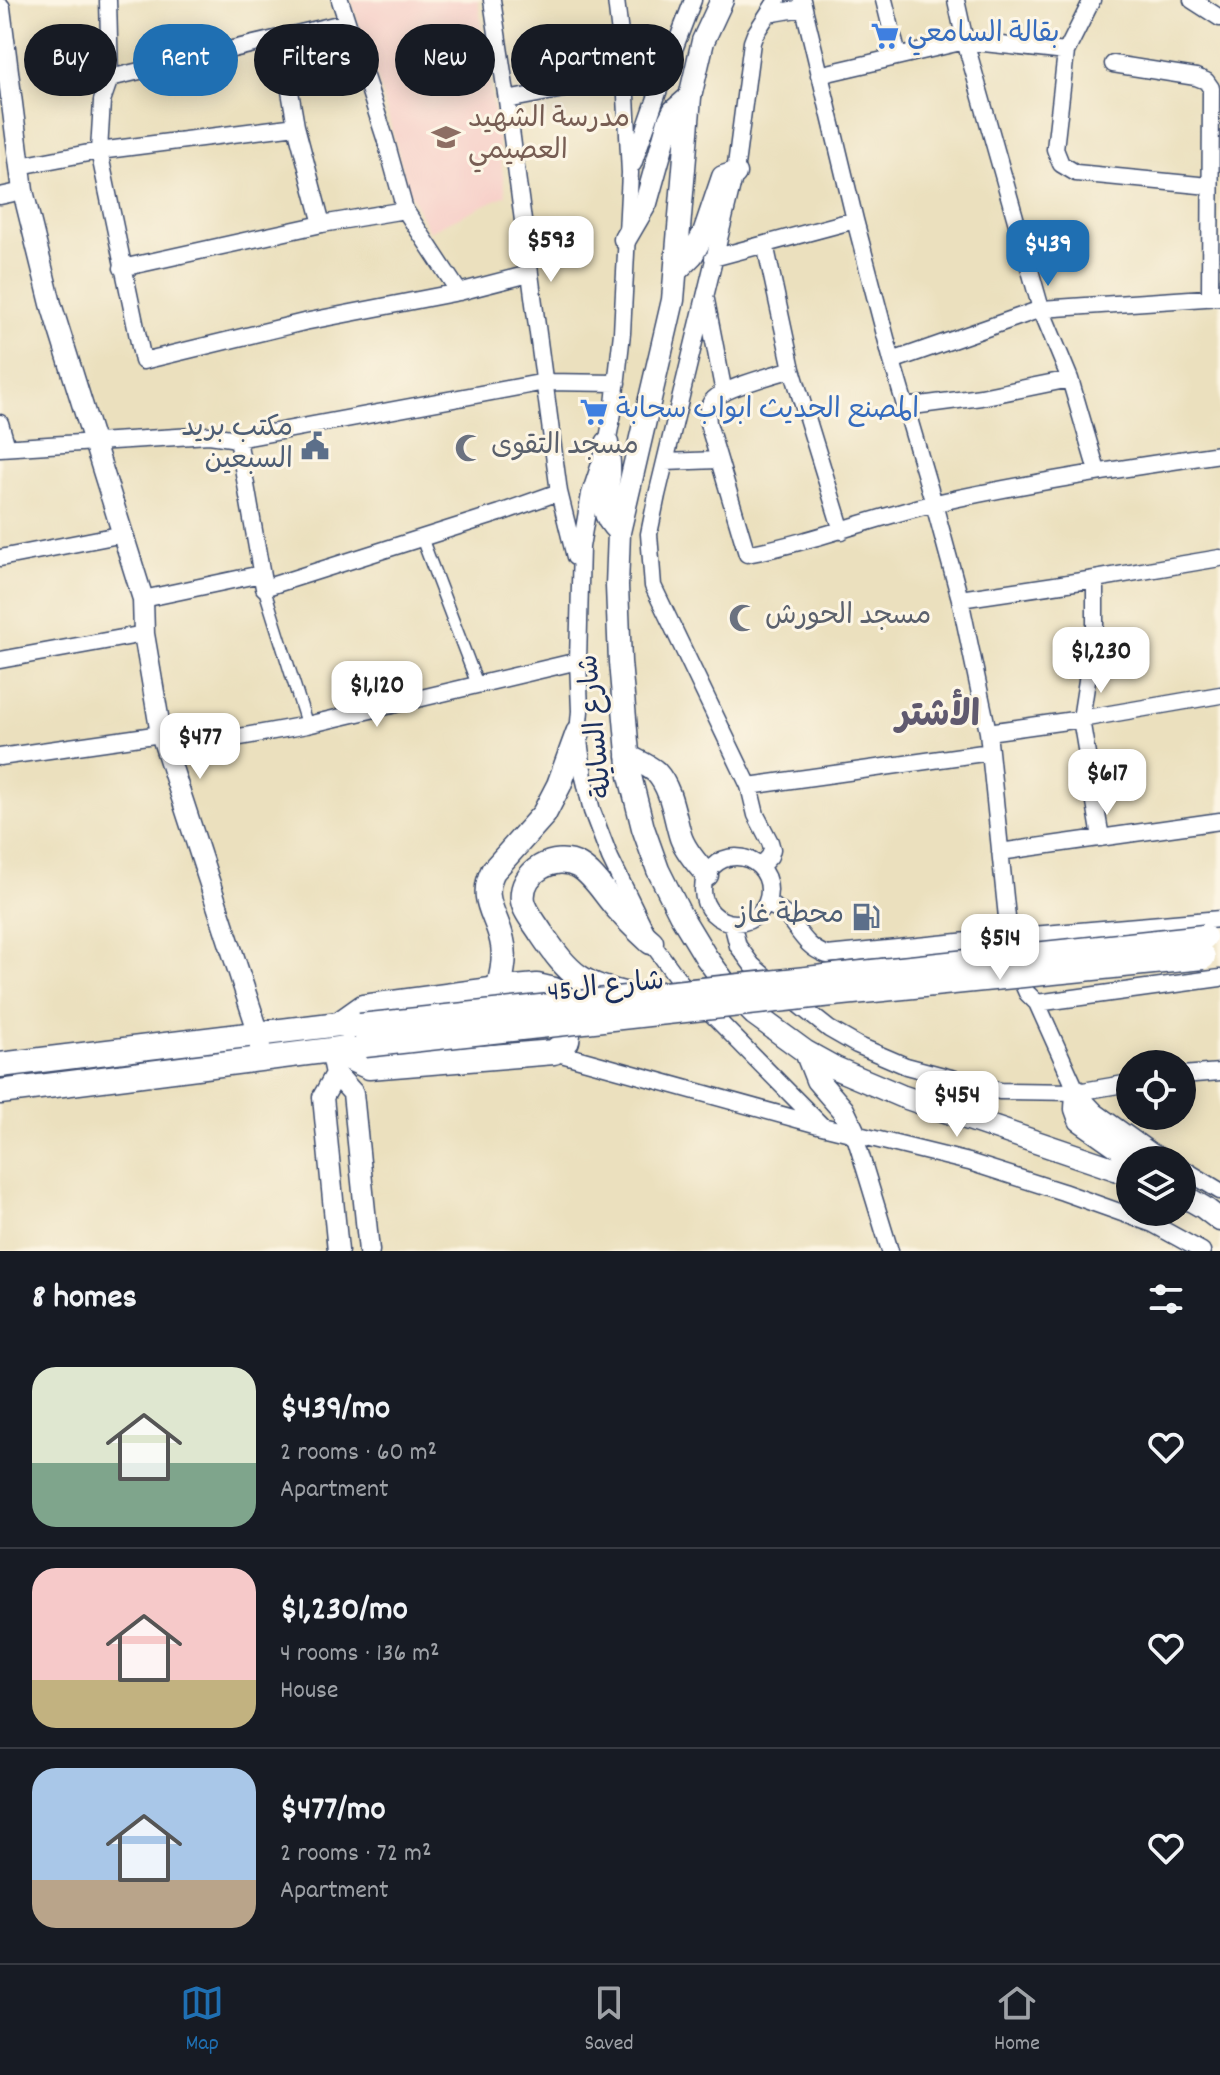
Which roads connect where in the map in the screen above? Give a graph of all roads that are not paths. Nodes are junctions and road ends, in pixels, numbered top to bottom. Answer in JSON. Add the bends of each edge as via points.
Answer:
{"nodes":[{"id":1,"x":108,"y":0,"type":"edge"},
{"id":2,"x":340,"y":0,"type":"edge"},
{"id":3,"x":492,"y":0,"type":"edge"},
{"id":4,"x":616,"y":0,"type":"edge"},
{"id":5,"x":693,"y":0,"type":"edge"},
{"id":6,"x":722,"y":0,"type":"edge"},
{"id":7,"x":884,"y":0,"type":"edge"},
{"id":8,"x":956,"y":0,"type":"edge"},
{"id":9,"x":1092,"y":0,"type":"edge"},
{"id":10,"x":1192,"y":0,"type":"edge"},
{"id":11,"x":802,"y":4,"type":"edge"},
{"id":12,"x":772,"y":7,"type":"edge"},
{"id":13,"x":0,"y":8,"type":"edge"},
{"id":14,"x":1220,"y":18,"type":"edge"},
{"id":15,"x":347,"y":22,"type":"junction"},
{"id":16,"x":109,"y":24,"type":"edge"},
{"id":17,"x":339,"y":24,"type":"edge"},
{"id":18,"x":619,"y":24,"type":"edge"},
{"id":19,"x":684,"y":24,"type":"edge"},
{"id":20,"x":965,"y":41,"type":"junction"},
{"id":21,"x":254,"y":45,"type":"edge"},
{"id":22,"x":1066,"y":52,"type":"junction"},
{"id":23,"x":898,"y":56,"type":"junction"},
{"id":24,"x":1113,"y":64,"type":"dead end"},
{"id":25,"x":819,"y":75,"type":"junction"},
{"id":26,"x":117,"y":76,"type":"edge"},
{"id":27,"x":104,"y":96,"type":"edge"},
{"id":28,"x":291,"y":96,"type":"edge"},
{"id":29,"x":528,"y":96,"type":"edge"},
{"id":30,"x":626,"y":96,"type":"edge"},
{"id":31,"x":657,"y":96,"type":"edge"},
{"id":32,"x":690,"y":97,"type":"junction"},
{"id":33,"x":507,"y":100,"type":"junction"},
{"id":34,"x":296,"y":126,"type":"junction"},
{"id":35,"x":99,"y":151,"type":"junction"},
{"id":36,"x":20,"y":166,"type":"junction"},
{"id":37,"x":630,"y":173,"type":"junction"},
{"id":38,"x":735,"y":173,"type":"junction"},
{"id":39,"x":1209,"y":186,"type":"junction"},
{"id":40,"x":23,"y":191,"type":"junction"},
{"id":41,"x":0,"y":196,"type":"edge"},
{"id":42,"x":405,"y":210,"type":"junction"},
{"id":43,"x":855,"y":220,"type":"junction"},
{"id":44,"x":322,"y":224,"type":"junction"},
{"id":45,"x":625,"y":239,"type":"junction"},
{"id":46,"x":765,"y":244,"type":"junction"},
{"id":47,"x":713,"y":258,"type":"junction"},
{"id":48,"x":122,"y":268,"type":"junction"},
{"id":49,"x":676,"y":271,"type":"junction"},
{"id":50,"x":529,"y":274,"type":"junction"},
{"id":51,"x":459,"y":292,"type":"junction"},
{"id":52,"x":705,"y":294,"type":"junction"},
{"id":53,"x":1215,"y":297,"type":"edge"},
{"id":54,"x":1041,"y":309,"type":"junction"},
{"id":55,"x":892,"y":361,"type":"junction"},
{"id":56,"x":792,"y":369,"type":"junction"},
{"id":57,"x":1070,"y":379,"type":"junction"},
{"id":58,"x":545,"y":382,"type":"junction"},
{"id":59,"x":617,"y":383,"type":"junction"},
{"id":60,"x":724,"y":393,"type":"junction"},
{"id":61,"x":905,"y":407,"type":"junction"},
{"id":62,"x":0,"y":423,"type":"edge"},
{"id":63,"x":238,"y":439,"type":"junction"},
{"id":64,"x":95,"y":443,"type":"junction"},
{"id":65,"x":607,"y":443,"type":"junction"},
{"id":66,"x":4,"y":447,"type":"edge"},
{"id":67,"x":1220,"y":454,"type":"edge"},
{"id":68,"x":718,"y":460,"type":"junction"},
{"id":69,"x":665,"y":462,"type":"junction"},
{"id":70,"x":1097,"y":471,"type":"junction"},
{"id":71,"x":559,"y":492,"type":"junction"},
{"id":72,"x":934,"y":504,"type":"junction"},
{"id":73,"x":842,"y":531,"type":"junction"},
{"id":74,"x":619,"y":532,"type":"junction"},
{"id":75,"x":124,"y":534,"type":"junction"},
{"id":76,"x":422,"y":539,"type":"junction"},
{"id":77,"x":0,"y":558,"type":"edge"},
{"id":78,"x":1220,"y":558,"type":"edge"},
{"id":79,"x":580,"y":574,"type":"junction"},
{"id":80,"x":1095,"y":579,"type":"junction"},
{"id":81,"x":262,"y":581,"type":"junction"},
{"id":82,"x":143,"y":599,"type":"junction"},
{"id":83,"x":960,"y":599,"type":"junction"},
{"id":84,"x":144,"y":634,"type":"junction"},
{"id":85,"x":0,"y":660,"type":"edge"},
{"id":86,"x":578,"y":661,"type":"junction"},
{"id":87,"x":478,"y":686,"type":"junction"},
{"id":88,"x":1220,"y":695,"type":"edge"},
{"id":89,"x":1081,"y":719,"type":"junction"},
{"id":90,"x":307,"y":725,"type":"junction"},
{"id":91,"x":988,"y":732,"type":"junction"},
{"id":92,"x":578,"y":733,"type":"junction"},
{"id":93,"x":164,"y":742,"type":"junction"},
{"id":94,"x":990,"y":752,"type":"junction"},
{"id":95,"x":628,"y":756,"type":"junction"},
{"id":96,"x":0,"y":757,"type":"edge"},
{"id":97,"x":749,"y":786,"type":"junction"},
{"id":98,"x":1220,"y":821,"type":"edge"},
{"id":99,"x":1101,"y":838,"type":"junction"},
{"id":100,"x":1000,"y":852,"type":"junction"},
{"id":101,"x":760,"y":867,"type":"junction"},
{"id":102,"x":707,"y":875,"type":"junction"},
{"id":103,"x":767,"y":903,"type":"junction"},
{"id":104,"x":1220,"y":919,"type":"edge"},
{"id":105,"x":732,"y":923,"type":"junction"},
{"id":106,"x":1009,"y":937,"type":"junction"},
{"id":107,"x":651,"y":942,"type":"junction"},
{"id":108,"x":1212,"y":946,"type":"edge"},
{"id":109,"x":1220,"y":978,"type":"edge"},
{"id":110,"x":491,"y":990,"type":"junction"},
{"id":111,"x":644,"y":997,"type":"junction"},
{"id":112,"x":1037,"y":1003,"type":"junction"},
{"id":113,"x":355,"y":1032,"type":"junction"},
{"id":114,"x":260,"y":1046,"type":"junction"},
{"id":115,"x":554,"y":1052,"type":"junction"},
{"id":116,"x":806,"y":1052,"type":"junction"},
{"id":117,"x":333,"y":1062,"type":"junction"},
{"id":118,"x":0,"y":1065,"type":"edge"},
{"id":119,"x":1220,"y":1072,"type":"edge"},
{"id":120,"x":1196,"y":1074,"type":"edge"},
{"id":121,"x":1116,"y":1085,"type":"edge"},
{"id":122,"x":0,"y":1092,"type":"edge"},
{"id":123,"x":1077,"y":1092,"type":"junction"},
{"id":124,"x":822,"y":1126,"type":"junction"},
{"id":125,"x":854,"y":1133,"type":"junction"},
{"id":126,"x":1117,"y":1146,"type":"edge"},
{"id":127,"x":1144,"y":1146,"type":"edge"},
{"id":128,"x":1116,"y":1169,"type":"edge"},
{"id":129,"x":1196,"y":1176,"type":"edge"},
{"id":130,"x":1220,"y":1191,"type":"edge"},
{"id":131,"x":1196,"y":1203,"type":"edge"},
{"id":132,"x":1220,"y":1220,"type":"edge"},
{"id":133,"x":338,"y":1251,"type":"edge"},
{"id":134,"x":369,"y":1251,"type":"edge"},
{"id":135,"x":890,"y":1251,"type":"edge"},
{"id":136,"x":1202,"y":1251,"type":"edge"}],
"edges":[{"from":1,"to":16,"type":"street"},
{"from":2,"to":15,"type":"street"},
{"from":3,"to":33,"type":"street"},
{"from":4,"to":18,"type":"street"},
{"from":5,"to":19,"type":"street"},
{"from":6,"to":32,"type":"main road","name":"شارع السايلة","via":[[703,41]]},
{"from":7,"to":23,"type":"street"},
{"from":8,"to":20,"type":"street"},
{"from":9,"to":22,"type":"street"},
{"from":10,"to":14,"type":"street"},
{"from":11,"to":12,"type":"street"},
{"from":11,"to":25,"type":"street"},
{"from":12,"to":38,"type":"street","via":[[751,50]]},
{"from":13,"to":36,"type":"street"},
{"from":15,"to":17,"type":"street"},
{"from":15,"to":42,"type":"street"},
{"from":20,"to":22,"type":"street"},
{"from":20,"to":23,"type":"street"},
{"from":20,"to":54,"type":"street"},
{"from":21,"to":26,"type":"street"},
{"from":22,"to":39,"type":"street","via":[[1055,149],[1061,164],[1076,173]]},
{"from":23,"to":25,"type":"street"},
{"from":24,"to":39,"type":"street","via":[[1206,81],[1211,88]]},
{"from":25,"to":43,"type":"street"},
{"from":27,"to":35,"type":"street"},
{"from":28,"to":34,"type":"street"},
{"from":29,"to":33,"type":"street"},
{"from":30,"to":37,"type":"street"},
{"from":31,"to":37,"type":"street"},
{"from":32,"to":45,"type":"main road","via":[[669,121],[646,203]]},
{"from":32,"to":49,"type":"main road","name":"شارع السايلة"},
{"from":33,"to":50,"type":"street"},
{"from":34,"to":35,"type":"street"},
{"from":34,"to":44,"type":"street"},
{"from":35,"to":36,"type":"street"},
{"from":35,"to":48,"type":"street"},
{"from":36,"to":40,"type":"street"},
{"from":37,"to":45,"type":"street"},
{"from":38,"to":47,"type":"street"},
{"from":38,"to":49,"type":"main road","via":[[720,182],[704,233]]},
{"from":39,"to":53,"type":"street"},
{"from":40,"to":41,"type":"street"},
{"from":40,"to":64,"type":"street","via":[[51,304]]},
{"from":42,"to":44,"type":"street"},
{"from":42,"to":51,"type":"street"},
{"from":43,"to":46,"type":"street"},
{"from":43,"to":55,"type":"street"},
{"from":44,"to":48,"type":"street"},
{"from":45,"to":59,"type":"street"},
{"from":46,"to":47,"type":"street"},
{"from":46,"to":56,"type":"street"},
{"from":47,"to":52,"type":"street"},
{"from":48,"to":51,"type":"street","via":[[143,361]]},
{"from":49,"to":74,"type":"main road","name":"شارع السايلة"},
{"from":50,"to":51,"type":"street"},
{"from":50,"to":58,"type":"street"},
{"from":52,"to":60,"type":"street"},
{"from":52,"to":69,"type":"street"},
{"from":53,"to":54,"type":"street"},
{"from":54,"to":55,"type":"street"},
{"from":54,"to":57,"type":"street"},
{"from":55,"to":61,"type":"street"},
{"from":56,"to":60,"type":"street"},
{"from":56,"to":73,"type":"street"},
{"from":57,"to":61,"type":"street"},
{"from":57,"to":70,"type":"street"},
{"from":58,"to":59,"type":"street"},
{"from":58,"to":63,"type":"street"},
{"from":58,"to":71,"type":"street"},
{"from":59,"to":65,"type":"street"},
{"from":60,"to":68,"type":"street","via":[[707,412]]},
{"from":61,"to":72,"type":"street"},
{"from":62,"to":66,"type":"street"},
{"from":63,"to":64,"type":"street","via":[[209,435]]},
{"from":63,"to":81,"type":"street"},
{"from":64,"to":66,"type":"street"},
{"from":64,"to":75,"type":"street"},
{"from":65,"to":74,"type":"main road","via":[[604,507]]},
{"from":65,"to":79,"type":"street","via":[[587,507]]},
{"from":67,"to":70,"type":"street"},
{"from":68,"to":69,"type":"street"},
{"from":68,"to":73,"type":"street","via":[[747,554]]},
{"from":69,"to":97,"type":"street","via":[[649,534],[653,586]]},
{"from":70,"to":72,"type":"street"},
{"from":71,"to":76,"type":"street"},
{"from":71,"to":79,"type":"street"},
{"from":72,"to":73,"type":"street"},
{"from":72,"to":83,"type":"street"},
{"from":74,"to":95,"type":"main road","name":"شارع السايلة","via":[[619,647]]},
{"from":75,"to":77,"type":"street"},
{"from":75,"to":82,"type":"street"},
{"from":76,"to":81,"type":"street"},
{"from":76,"to":87,"type":"street"},
{"from":78,"to":80,"type":"street"},
{"from":79,"to":86,"type":"street"},
{"from":80,"to":83,"type":"street"},
{"from":80,"to":89,"type":"street","via":[[1095,629]]},
{"from":81,"to":82,"type":"street"},
{"from":81,"to":90,"type":"street"},
{"from":82,"to":84,"type":"street"},
{"from":83,"to":91,"type":"street"},
{"from":84,"to":85,"type":"street"},
{"from":84,"to":93,"type":"street"},
{"from":86,"to":87,"type":"street"},
{"from":86,"to":92,"type":"street"},
{"from":87,"to":90,"type":"street"},
{"from":88,"to":89,"type":"street"},
{"from":89,"to":91,"type":"street"},
{"from":89,"to":99,"type":"street"},
{"from":90,"to":93,"type":"street"},
{"from":91,"to":94,"type":"street"},
{"from":92,"to":107,"type":"street","via":[[592,811]]},
{"from":92,"to":110,"type":"main road","via":[[544,814],[489,879],[488,904],[504,950],[499,986]]},
{"from":93,"to":96,"type":"street"},
{"from":93,"to":114,"type":"street"},
{"from":94,"to":97,"type":"street"},
{"from":94,"to":100,"type":"street"},
{"from":95,"to":102,"type":"main road","via":[[650,767],[663,783],[685,848]]},
{"from":95,"to":116,"type":"main road","name":"شارع السايلة","via":[[643,828],[680,914],[731,991]]},
{"from":97,"to":101,"type":"street","via":[[772,849]]},
{"from":98,"to":99,"type":"street"},
{"from":99,"to":100,"type":"street"},
{"from":100,"to":106,"type":"street"},
{"from":101,"to":102,"type":"street","via":[[731,858]]},
{"from":101,"to":103,"type":"street","via":[[769,884]]},
{"from":102,"to":105,"type":"street","via":[[705,901],[715,916]]},
{"from":103,"to":105,"type":"street","via":[[756,917]]},
{"from":103,"to":106,"type":"street","via":[[788,918],[807,944],[827,955]]},
{"from":104,"to":106,"type":"street"},
{"from":105,"to":123,"type":"street","via":[[738,946],[752,965],[829,1029],[857,1045],[906,1066],[1000,1091]]},
{"from":106,"to":112,"type":"street","via":[[1017,971]]},
{"from":107,"to":111,"type":"main road","bridge":true,"via":[[573,863],[546,864],[526,882],[526,909],[568,969],[592,986]]},
{"from":107,"to":124,"type":"street","via":[[681,983]]},
{"from":108,"to":111,"type":"main road","name":"شارع ال45","bridge":true},
{"from":108,"to":113,"type":"main road","name":"شارع ال45","bridge":true,"via":[[813,996]]},
{"from":109,"to":112,"type":"street"},
{"from":110,"to":113,"type":"main road","via":[[363,1007]]},
{"from":110,"to":115,"type":"main road","via":[[554,990],[565,1001],[570,1021],[567,1041]]},
{"from":111,"to":113,"type":"main road","name":"شارع ال45","bridge":true},
{"from":112,"to":123,"type":"street"},
{"from":113,"to":114,"type":"main road","name":"شارع ال45"},
{"from":113,"to":117,"type":"main road","name":"شارع ال45"},
{"from":114,"to":117,"type":"main road","name":"شارع ال45"},
{"from":114,"to":118,"type":"main road","name":"شارع ال45"},
{"from":114,"to":122,"type":"main road","name":"شارع ال45"},
{"from":115,"to":117,"type":"main road","via":[[369,1067]]},
{"from":115,"to":124,"type":"street"},
{"from":116,"to":125,"type":"main road","via":[[817,1080],[843,1110]]},
{"from":116,"to":128,"type":"main road","name":"شارع السايلة","via":[[901,1096]]},
{"from":117,"to":133,"type":"street","via":[[323,1097]]},
{"from":117,"to":134,"type":"street","via":[[353,1093]]},
{"from":119,"to":120,"type":"street"},
{"from":121,"to":123,"type":"street"},
{"from":123,"to":126,"type":"main road","via":[[1080,1120]]},
{"from":123,"to":127,"type":"street"},
{"from":124,"to":125,"type":"street"},
{"from":125,"to":135,"type":"street"},
{"from":125,"to":136,"type":"street","via":[[1063,1192],[1153,1224]]},
{"from":129,"to":130,"type":"street"},
{"from":131,"to":132,"type":"main road"}]}
